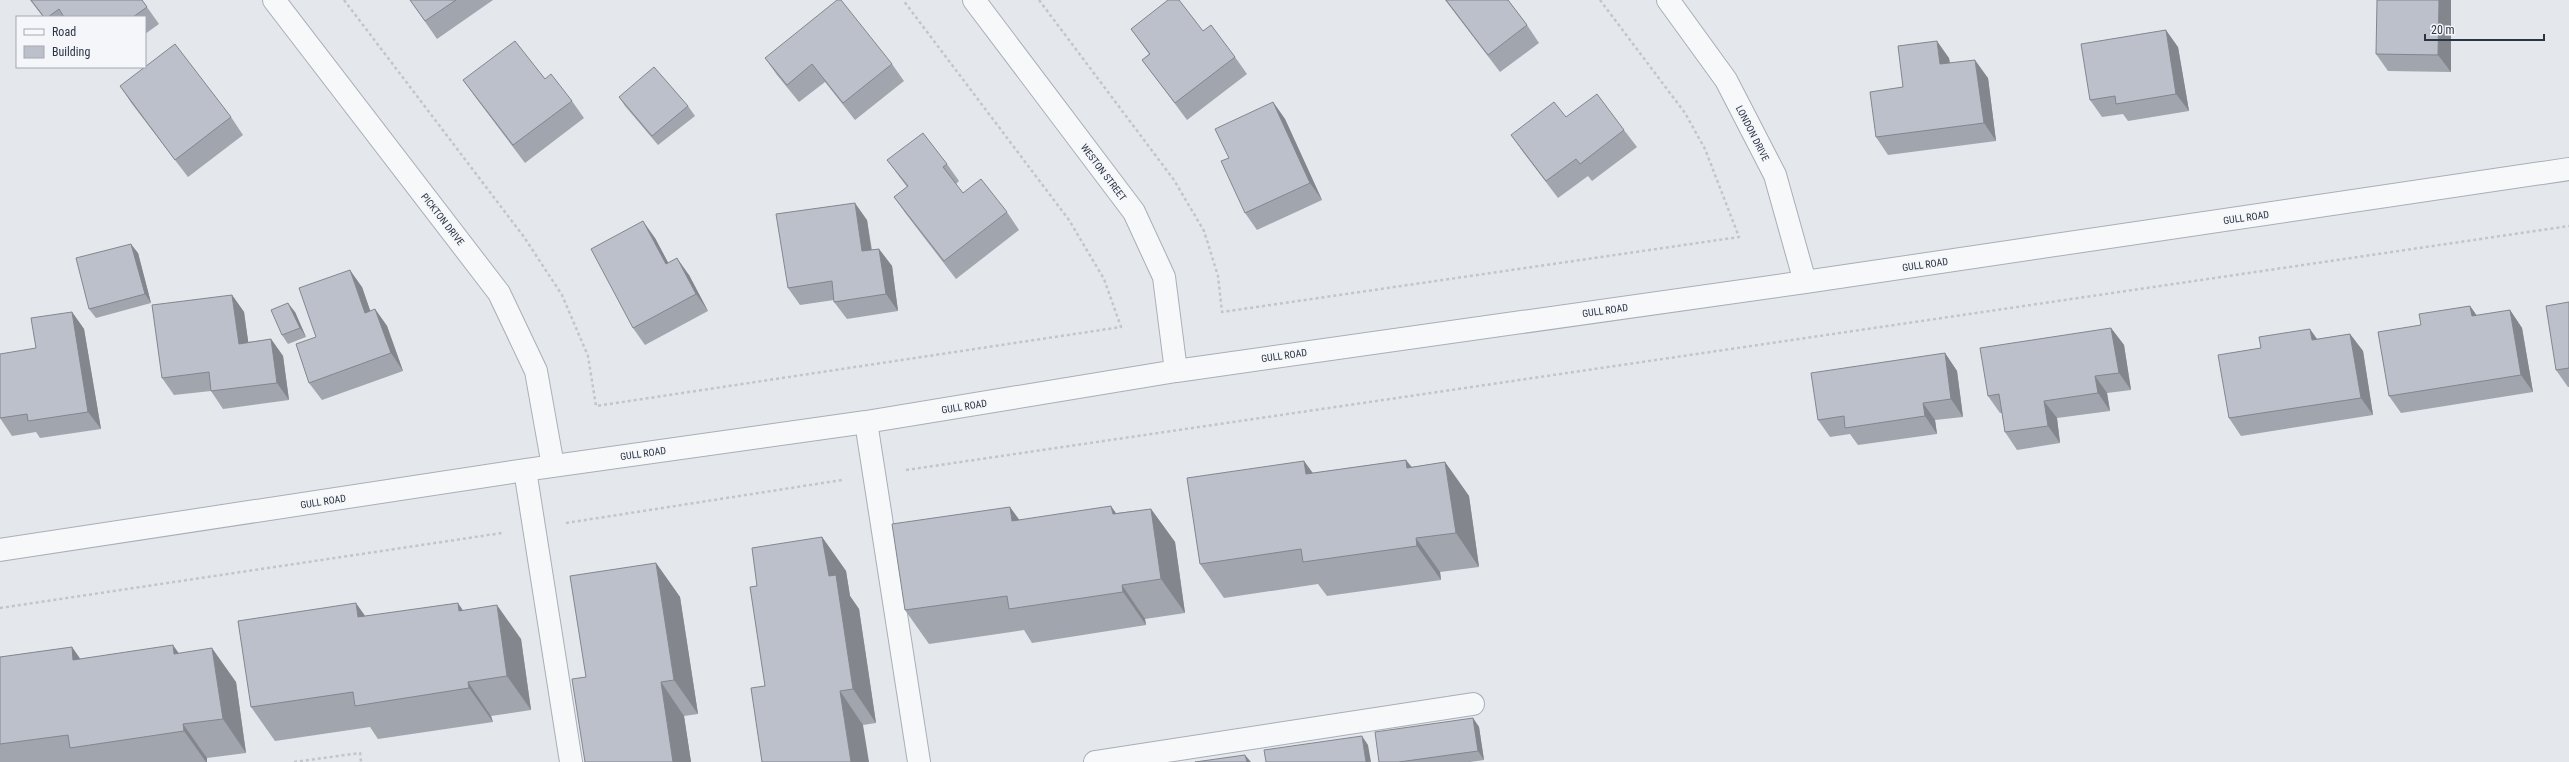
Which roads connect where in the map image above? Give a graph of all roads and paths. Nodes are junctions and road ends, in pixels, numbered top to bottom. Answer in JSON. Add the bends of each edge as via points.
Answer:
{"nodes":[{"id":1,"x":274,"y":0,"type":"edge"},
{"id":2,"x":344,"y":0,"type":"edge"},
{"id":3,"x":903,"y":0,"type":"edge"},
{"id":4,"x":974,"y":0,"type":"edge"},
{"id":5,"x":1039,"y":0,"type":"edge"},
{"id":6,"x":1600,"y":0,"type":"edge"},
{"id":7,"x":1668,"y":0,"type":"edge"},
{"id":8,"x":2569,"y":169,"type":"edge"},
{"id":9,"x":2569,"y":226,"type":"edge"},
{"id":10,"x":1805,"y":282,"type":"junction"},
{"id":11,"x":1176,"y":371,"type":"junction"},
{"id":12,"x":866,"y":422,"type":"junction"},
{"id":13,"x":553,"y":466,"type":"junction"},
{"id":14,"x":525,"y":470,"type":"junction"},
{"id":15,"x":874,"y":475,"type":"junction"},
{"id":16,"x":534,"y":528,"type":"junction"},
{"id":17,"x":0,"y":550,"type":"edge"},
{"id":18,"x":0,"y":608,"type":"edge"},
{"id":19,"x":1473,"y":704,"type":"dead end"},
{"id":20,"x":294,"y":762,"type":"edge"},
{"id":21,"x":361,"y":762,"type":"edge"},
{"id":22,"x":571,"y":762,"type":"edge"},
{"id":23,"x":919,"y":762,"type":"edge"},
{"id":24,"x":1095,"y":762,"type":"edge"}],
"edges":[{"from":1,"to":13,"type":"street","name":"PICKTON DRIVE","via":[[499,292],[536,371]]},
{"from":2,"to":3,"type":"path","via":[[524,237],[562,295],[588,356],[596,406],[1121,327],[1104,279],[1068,220]]},
{"from":4,"to":11,"type":"street","name":"WESTON STREET","via":[[1134,212],[1164,277]]},
{"from":5,"to":6,"type":"path","via":[[1174,180],[1204,231],[1218,276],[1222,312],[1739,238],[1705,149],[1685,113]]},
{"from":7,"to":10,"type":"street","name":"LONDON DRIVE","via":[[1726,80],[1775,175]]},
{"from":8,"to":10,"type":"street","name":"GULL ROAD"},
{"from":9,"to":15,"type":"path"},
{"from":10,"to":11,"type":"street","name":"GULL ROAD"},
{"from":11,"to":12,"type":"street","name":"GULL ROAD"},
{"from":12,"to":13,"type":"street","name":"GULL ROAD"},
{"from":12,"to":15,"type":"street"},
{"from":13,"to":14,"type":"street","name":"GULL ROAD"},
{"from":14,"to":16,"type":"street"},
{"from":14,"to":17,"type":"street","name":"GULL ROAD"},
{"from":15,"to":16,"type":"path"},
{"from":15,"to":23,"type":"street"},
{"from":16,"to":18,"type":"path"},
{"from":16,"to":22,"type":"street"},
{"from":19,"to":24,"type":"street"},
{"from":20,"to":21,"type":"path","via":[[360,753]]}]}
